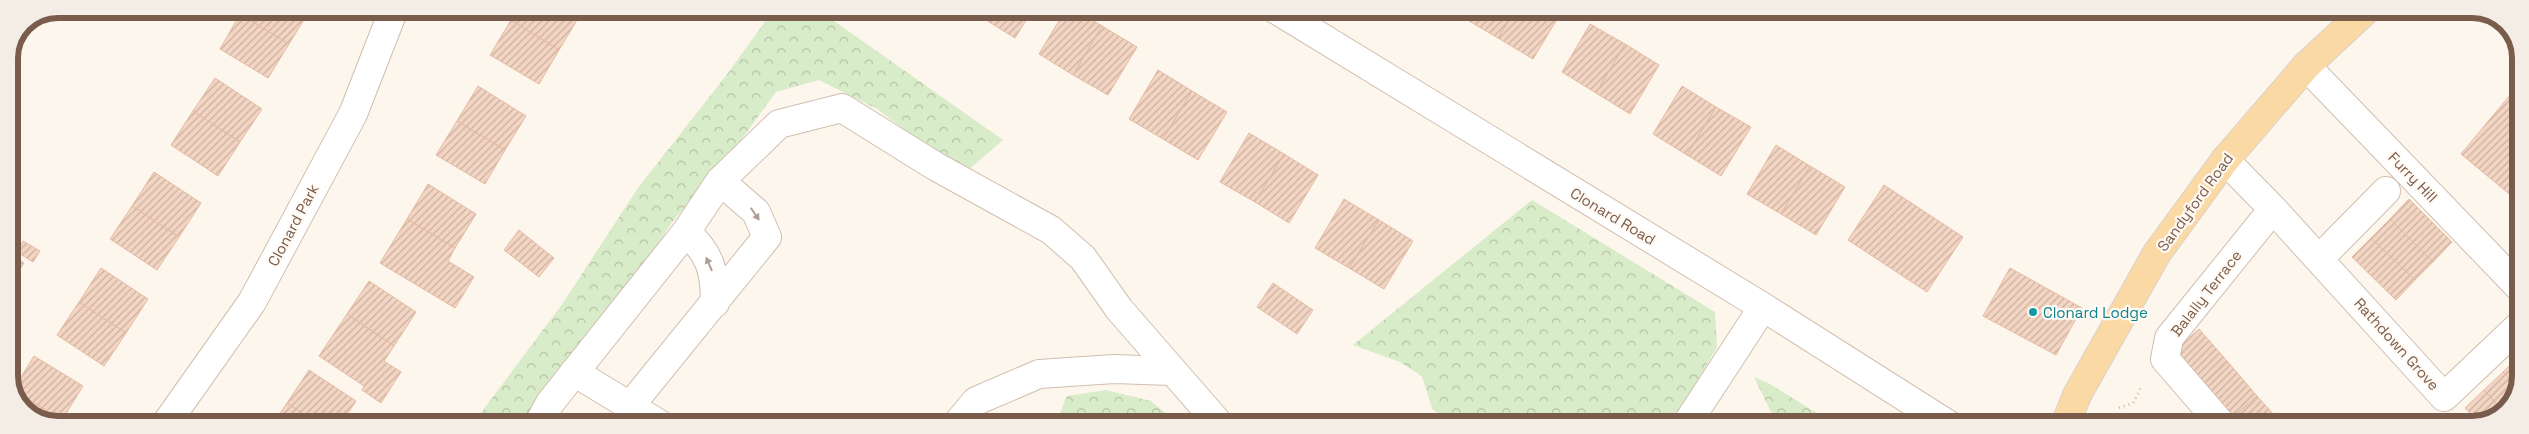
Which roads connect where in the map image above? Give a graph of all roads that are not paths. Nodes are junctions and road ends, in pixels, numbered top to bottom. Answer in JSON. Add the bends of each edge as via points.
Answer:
{"nodes":[{"id":1,"x":391,"y":18,"type":"edge"},
{"id":2,"x":1290,"y":18,"type":"edge"},
{"id":3,"x":2357,"y":18,"type":"edge"},
{"id":4,"x":2306,"y":66,"type":"junction"},
{"id":5,"x":2225,"y":160,"type":"junction"},
{"id":6,"x":720,"y":181,"type":"junction"},
{"id":7,"x":2386,"y":191,"type":"dead end"},
{"id":8,"x":2273,"y":209,"type":"junction"},
{"id":9,"x":686,"y":232,"type":"junction"},
{"id":10,"x":2319,"y":259,"type":"junction"},
{"id":11,"x":2511,"y":279,"type":"edge"},
{"id":12,"x":714,"y":303,"type":"junction"},
{"id":13,"x":1763,"y":307,"type":"junction"},
{"id":14,"x":2511,"y":334,"type":"edge"},
{"id":15,"x":1171,"y":371,"type":"junction"},
{"id":16,"x":574,"y":372,"type":"junction"},
{"id":17,"x":630,"y":406,"type":"junction"},
{"id":18,"x":171,"y":416,"type":"edge"},
{"id":19,"x":543,"y":416,"type":"edge"},
{"id":20,"x":646,"y":416,"type":"edge"},
{"id":21,"x":964,"y":416,"type":"edge"},
{"id":22,"x":1212,"y":416,"type":"edge"},
{"id":23,"x":1692,"y":416,"type":"edge"},
{"id":24,"x":1935,"y":416,"type":"edge"},
{"id":25,"x":2069,"y":416,"type":"edge"},
{"id":26,"x":2214,"y":416,"type":"edge"}],
"edges":[{"from":1,"to":18,"type":"street","name":"Clonard Park","via":[[354,114],[252,302]]},
{"from":2,"to":13,"type":"street","name":"Clonard Road"},
{"from":3,"to":4,"type":"main road","name":"Sandyford Road"},
{"from":4,"to":5,"type":"main road","name":"Sandyford Road"},
{"from":4,"to":11,"type":"street","name":"Furry Hill"},
{"from":5,"to":8,"type":"street","name":"Rathdown Grove"},
{"from":5,"to":25,"type":"main road","name":"Sandyford Road","via":[[2157,253],[2077,395]]},
{"from":6,"to":9,"type":"street"},
{"from":6,"to":12,"type":"street","one_way":true,"via":[[756,212],[767,237]]},
{"from":6,"to":15,"type":"street","via":[[779,124],[842,108],[935,166],[1051,230],[1083,258],[1119,309]]},
{"from":7,"to":10,"type":"street"},
{"from":8,"to":10,"type":"street","name":"Rathdown Grove"},
{"from":8,"to":26,"type":"street","name":"Balally Terrace","via":[[2169,338],[2165,359]]},
{"from":12,"to":9,"type":"street","one_way":true,"via":[[715,279],[709,261]]},
{"from":9,"to":16,"type":"street"},
{"from":10,"to":14,"type":"street","name":"Rathdown Grove","via":[[2444,397]]},
{"from":12,"to":17,"type":"street"},
{"from":13,"to":23,"type":"street"},
{"from":13,"to":24,"type":"street","name":"Clonard Road"},
{"from":15,"to":21,"type":"street","via":[[1114,369],[1039,374],[976,401]]},
{"from":15,"to":22,"type":"street"},
{"from":16,"to":17,"type":"street"},
{"from":16,"to":19,"type":"street"},
{"from":17,"to":20,"type":"street"}]}
